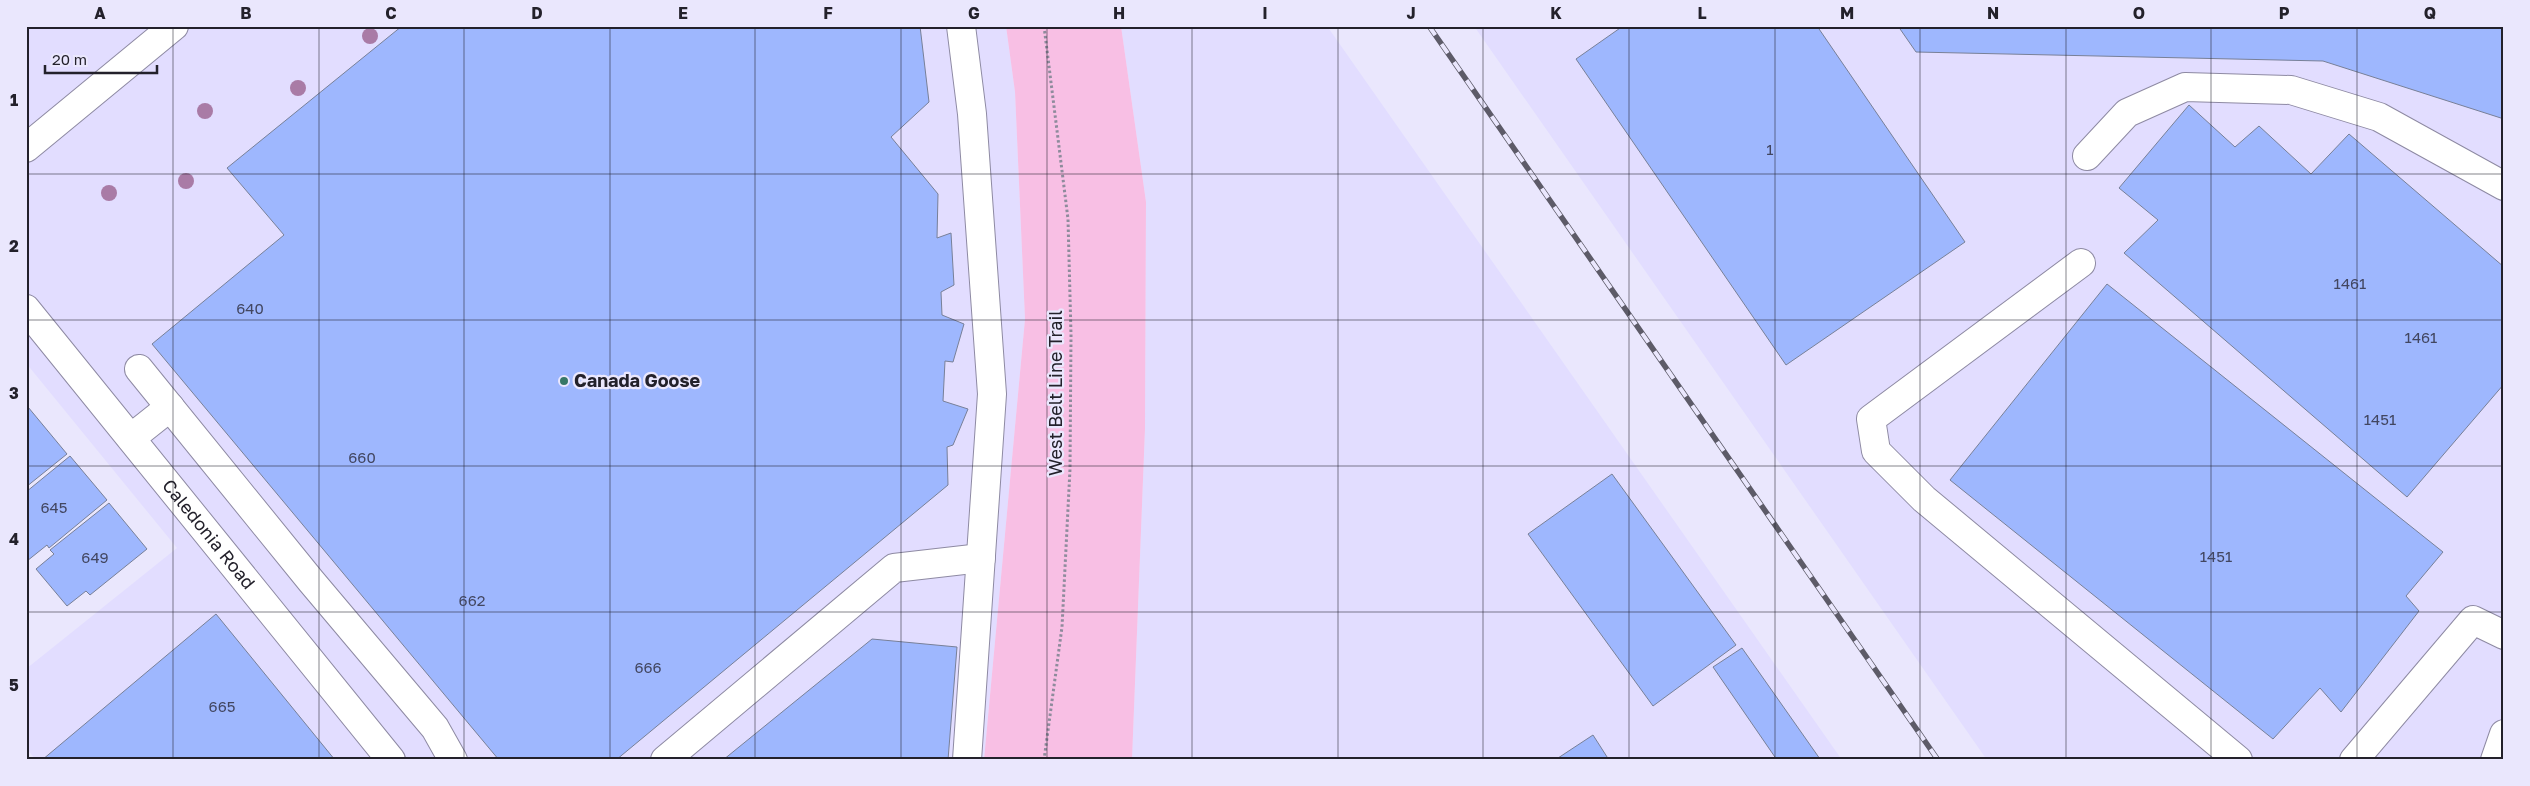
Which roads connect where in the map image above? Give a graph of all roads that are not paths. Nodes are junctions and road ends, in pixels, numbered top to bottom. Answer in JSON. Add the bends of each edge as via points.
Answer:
{"nodes":[{"id":1,"x":174,"y":26,"type":"edge"},
{"id":2,"x":962,"y":26,"type":"edge"},
{"id":3,"x":26,"y":148,"type":"edge"},
{"id":4,"x":2087,"y":156,"type":"dead end"},
{"id":5,"x":2504,"y":186,"type":"edge"},
{"id":6,"x":2081,"y":263,"type":"dead end"},
{"id":7,"x":26,"y":310,"type":"edge"},
{"id":8,"x":139,"y":369,"type":"dead end"},
{"id":9,"x":170,"y":407,"type":"junction"},
{"id":10,"x":131,"y":438,"type":"junction"},
{"id":11,"x":981,"y":558,"type":"junction"},
{"id":12,"x":2504,"y":635,"type":"edge"},
{"id":13,"x":2504,"y":734,"type":"edge"},
{"id":14,"x":391,"y":760,"type":"edge"},
{"id":15,"x":452,"y":760,"type":"edge"},
{"id":16,"x":665,"y":760,"type":"edge"},
{"id":17,"x":968,"y":760,"type":"edge"},
{"id":18,"x":2238,"y":760,"type":"edge"},
{"id":19,"x":2354,"y":760,"type":"edge"},
{"id":20,"x":2495,"y":760,"type":"edge"}],
"edges":[{"from":1,"to":3,"type":"street"},
{"from":2,"to":11,"type":"street","via":[[972,114],[992,394]]},
{"from":4,"to":5,"type":"street","via":[[2127,113],[2185,87],[2291,90],[2379,117]]},
{"from":6,"to":18,"type":"street","via":[[1871,419],[1876,451],[1924,499]]},
{"from":7,"to":10,"type":"street","name":"Caledonia Road"},
{"from":8,"to":9,"type":"street"},
{"from":9,"to":10,"type":"street"},
{"from":9,"to":15,"type":"street","via":[[435,728]]},
{"from":10,"to":14,"type":"street","name":"Caledonia Road"},
{"from":11,"to":16,"type":"street","via":[[894,568]]},
{"from":11,"to":17,"type":"street"},
{"from":12,"to":19,"type":"street","via":[[2473,620]]},
{"from":13,"to":20,"type":"street"}]}
